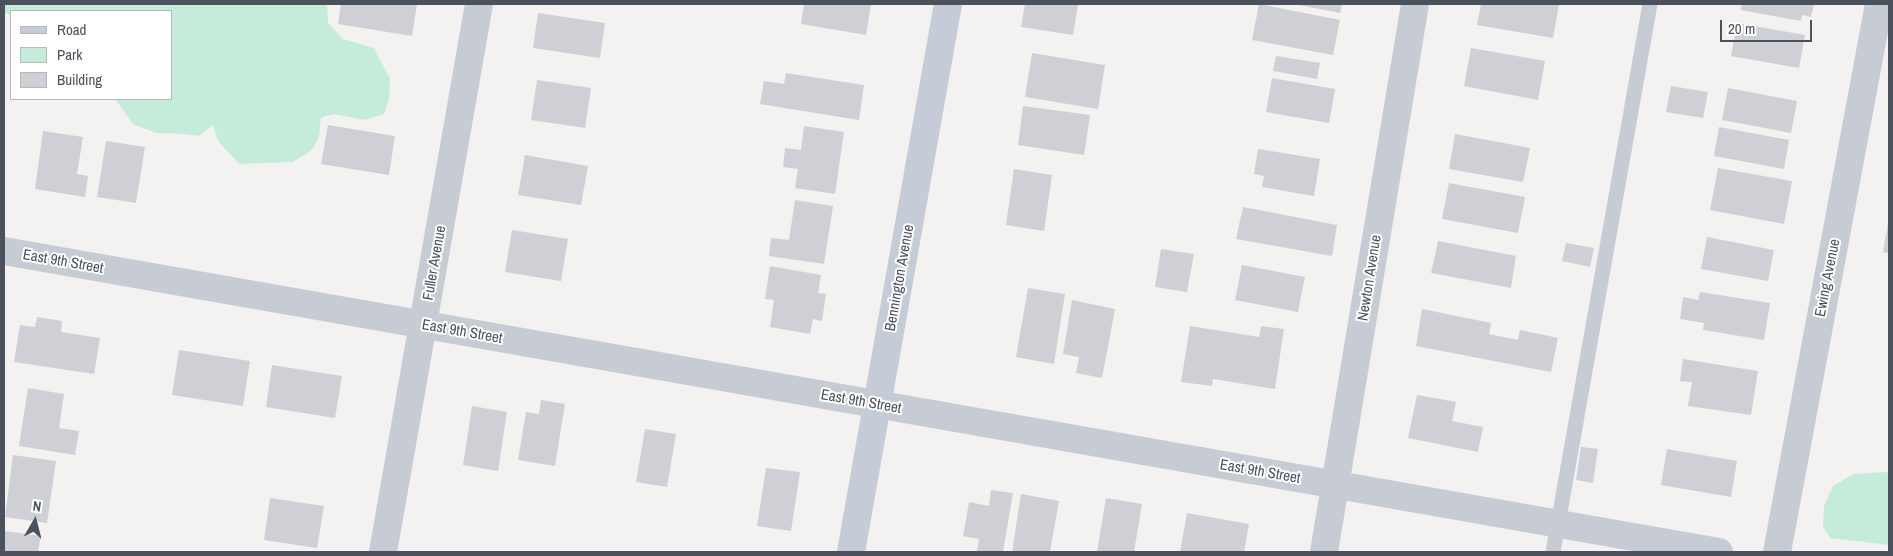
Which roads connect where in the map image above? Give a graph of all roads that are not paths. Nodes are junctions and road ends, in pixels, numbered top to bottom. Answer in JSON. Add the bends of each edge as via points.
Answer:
{"nodes":[{"id":1,"x":479,"y":4,"type":"edge"},
{"id":2,"x":948,"y":4,"type":"edge"},
{"id":3,"x":1415,"y":4,"type":"edge"},
{"id":4,"x":1650,"y":4,"type":"edge"},
{"id":5,"x":1879,"y":4,"type":"edge"},
{"id":6,"x":4,"y":251,"type":"edge"},
{"id":7,"x":424,"y":325,"type":"junction"},
{"id":8,"x":877,"y":405,"type":"junction"},
{"id":9,"x":1336,"y":485,"type":"junction"},
{"id":10,"x":1558,"y":524,"type":"junction"},
{"id":11,"x":383,"y":552,"type":"edge"},
{"id":12,"x":851,"y":552,"type":"edge"},
{"id":13,"x":1324,"y":552,"type":"edge"},
{"id":14,"x":1553,"y":552,"type":"edge"},
{"id":15,"x":1718,"y":552,"type":"edge"},
{"id":16,"x":1776,"y":552,"type":"edge"}],
"edges":[{"from":1,"to":7,"type":"street","name":"Fuller Avenue"},
{"from":2,"to":8,"type":"street","name":"Bennington Avenue"},
{"from":3,"to":9,"type":"street","name":"Newton Avenue"},
{"from":4,"to":10,"type":"lane"},
{"from":5,"to":16,"type":"street","name":"Ewing Avenue"},
{"from":6,"to":7,"type":"street","name":"East 9th Street"},
{"from":7,"to":8,"type":"street","name":"East 9th Street"},
{"from":7,"to":11,"type":"street","name":"Fuller Avenue"},
{"from":8,"to":9,"type":"street","name":"East 9th Street"},
{"from":8,"to":12,"type":"street","name":"Bennington Avenue"},
{"from":9,"to":10,"type":"street","name":"East 9th Street"},
{"from":9,"to":13,"type":"street","name":"Newton Avenue"},
{"from":10,"to":14,"type":"lane"},
{"from":10,"to":15,"type":"street","name":"East 9th Street"}]}
